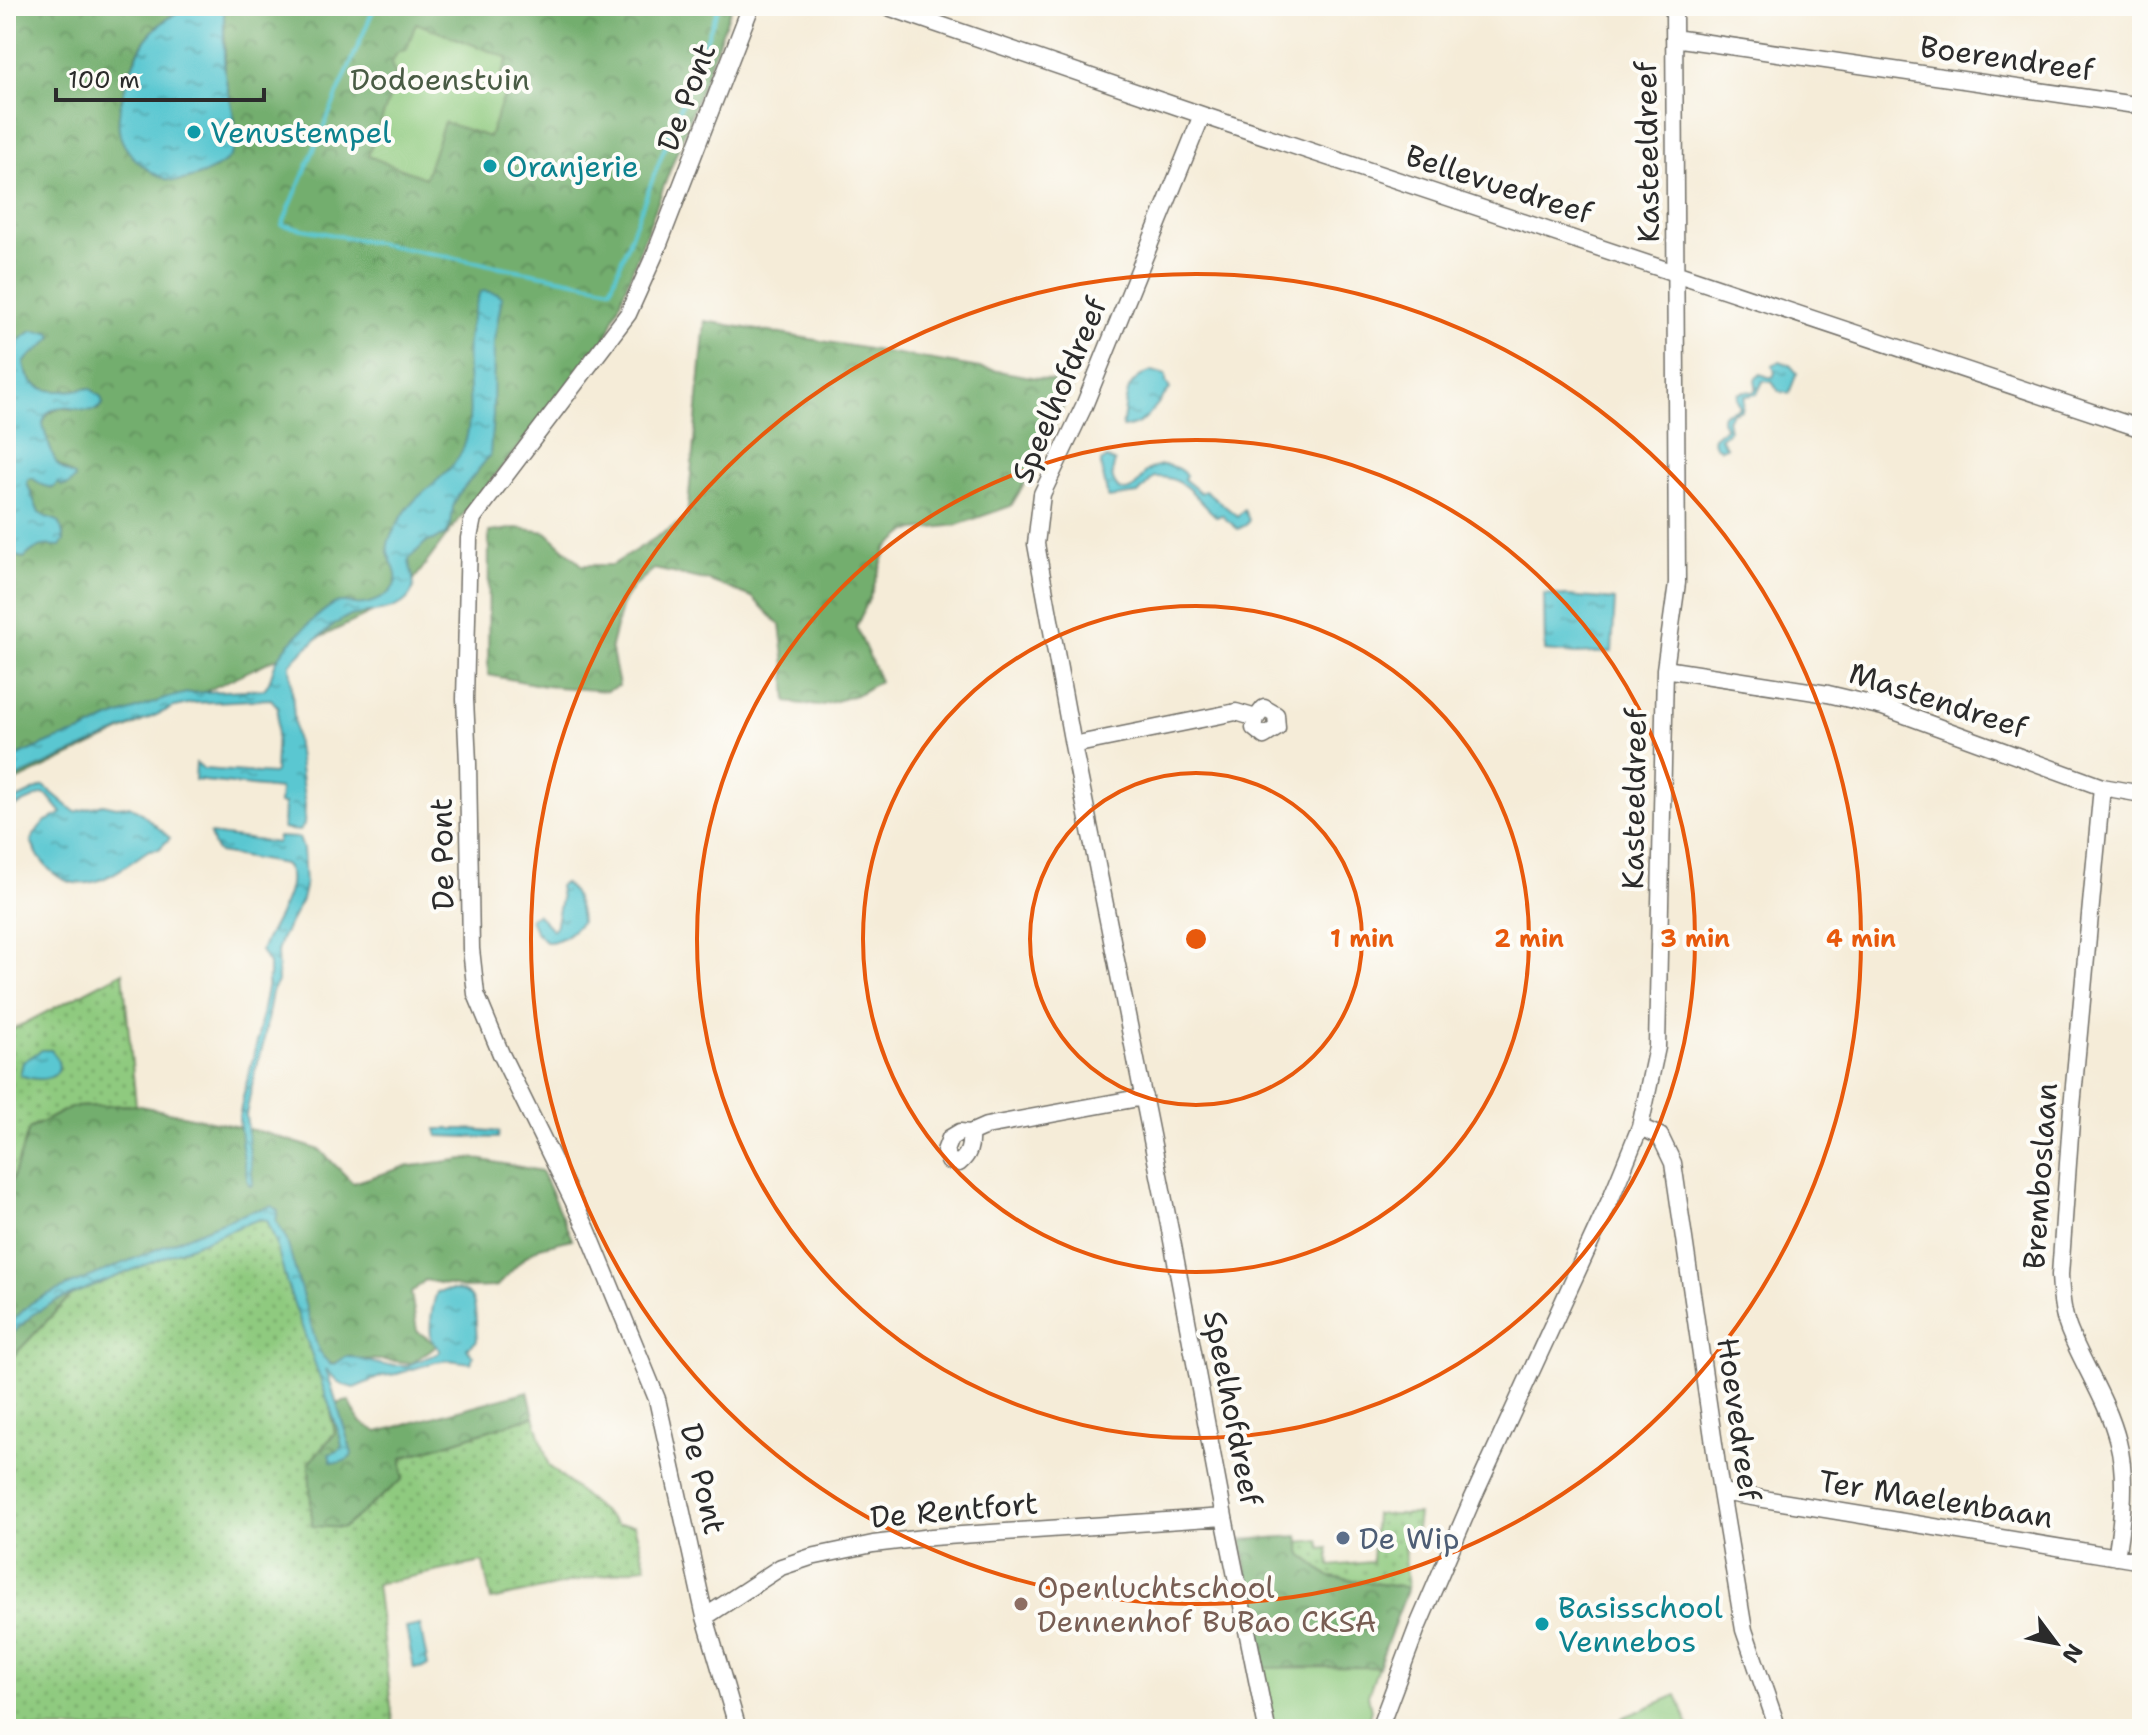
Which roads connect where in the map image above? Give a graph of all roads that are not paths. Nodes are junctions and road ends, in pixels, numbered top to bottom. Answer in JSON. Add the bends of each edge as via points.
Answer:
{"nodes":[{"id":1,"x":751,"y":6,"type":"edge"},
{"id":2,"x":885,"y":6,"type":"edge"},
{"id":3,"x":1674,"y":6,"type":"edge"},
{"id":4,"x":1674,"y":38,"type":"junction"},
{"id":5,"x":2142,"y":106,"type":"edge"},
{"id":6,"x":1202,"y":115,"type":"junction"},
{"id":7,"x":1677,"y":272,"type":"junction"},
{"id":8,"x":2142,"y":429,"type":"edge"},
{"id":9,"x":1665,"y":669,"type":"junction"},
{"id":10,"x":1256,"y":718,"type":"dead end"},
{"id":11,"x":1073,"y":745,"type":"junction"},
{"id":12,"x":2102,"y":787,"type":"junction"},
{"id":13,"x":2142,"y":794,"type":"edge"},
{"id":14,"x":1144,"y":1097,"type":"junction"},
{"id":15,"x":1640,"y":1127,"type":"junction"},
{"id":16,"x":970,"y":1133,"type":"dead end"},
{"id":17,"x":1721,"y":1492,"type":"junction"},
{"id":18,"x":1224,"y":1517,"type":"junction"},
{"id":19,"x":2116,"y":1557,"type":"junction"},
{"id":20,"x":2142,"y":1561,"type":"edge"},
{"id":21,"x":705,"y":1617,"type":"junction"},
{"id":22,"x":738,"y":1729,"type":"edge"},
{"id":23,"x":1267,"y":1729,"type":"edge"},
{"id":24,"x":1379,"y":1729,"type":"edge"},
{"id":25,"x":1778,"y":1729,"type":"edge"}],
"edges":[{"from":1,"to":21,"type":"street","name":"De Pont","via":[[628,314],[473,518],[469,538],[465,699],[476,994],[587,1229],[657,1399]]},
{"from":2,"to":6,"type":"street","name":"Bellevuedreef"},
{"from":3,"to":4,"type":"street","name":"Kasteeldreef"},
{"from":4,"to":5,"type":"street","name":"Boerendreef"},
{"from":4,"to":7,"type":"street","name":"Kasteeldreef"},
{"from":6,"to":7,"type":"street","name":"Bellevuedreef"},
{"from":6,"to":11,"type":"street","name":"Speelhofdreef","via":[[1084,406],[1042,494],[1036,544]]},
{"from":7,"to":8,"type":"street","name":"Bellevuedreef"},
{"from":7,"to":9,"type":"street","name":"Kasteeldreef","via":[[1677,583]]},
{"from":9,"to":12,"type":"street","name":"Mastendreef","via":[[1883,707]]},
{"from":9,"to":15,"type":"street","name":"Kasteeldreef","via":[[1657,1047]]},
{"from":10,"to":11,"type":"street","via":[[1236,712]]},
{"from":11,"to":14,"type":"street","name":"Speelhofdreef"},
{"from":12,"to":13,"type":"street","name":"Mastendreef"},
{"from":12,"to":19,"type":"street","name":"Bremboslaan","via":[[2060,1275],[2069,1329],[2119,1442]]},
{"from":14,"to":16,"type":"street"},
{"from":14,"to":18,"type":"street","name":"Speelhofdreef"},
{"from":15,"to":17,"type":"street","name":"Hoevedreef","via":[[1660,1136],[1673,1163]]},
{"from":15,"to":24,"type":"street","name":"Kasteeldreef","via":[[1472,1500]]},
{"from":17,"to":19,"type":"street","name":"Ter Maelenbaan"},
{"from":17,"to":25,"type":"street","name":"Hoevedreef","via":[[1744,1630]]},
{"from":18,"to":21,"type":"street","name":"De Rentfort","via":[[873,1544],[781,1567]]},
{"from":18,"to":23,"type":"street","name":"Speelhofdreef"},
{"from":19,"to":20,"type":"street","name":"Ter Maelenbaan"},
{"from":21,"to":22,"type":"street","name":"De Pont"}]}
